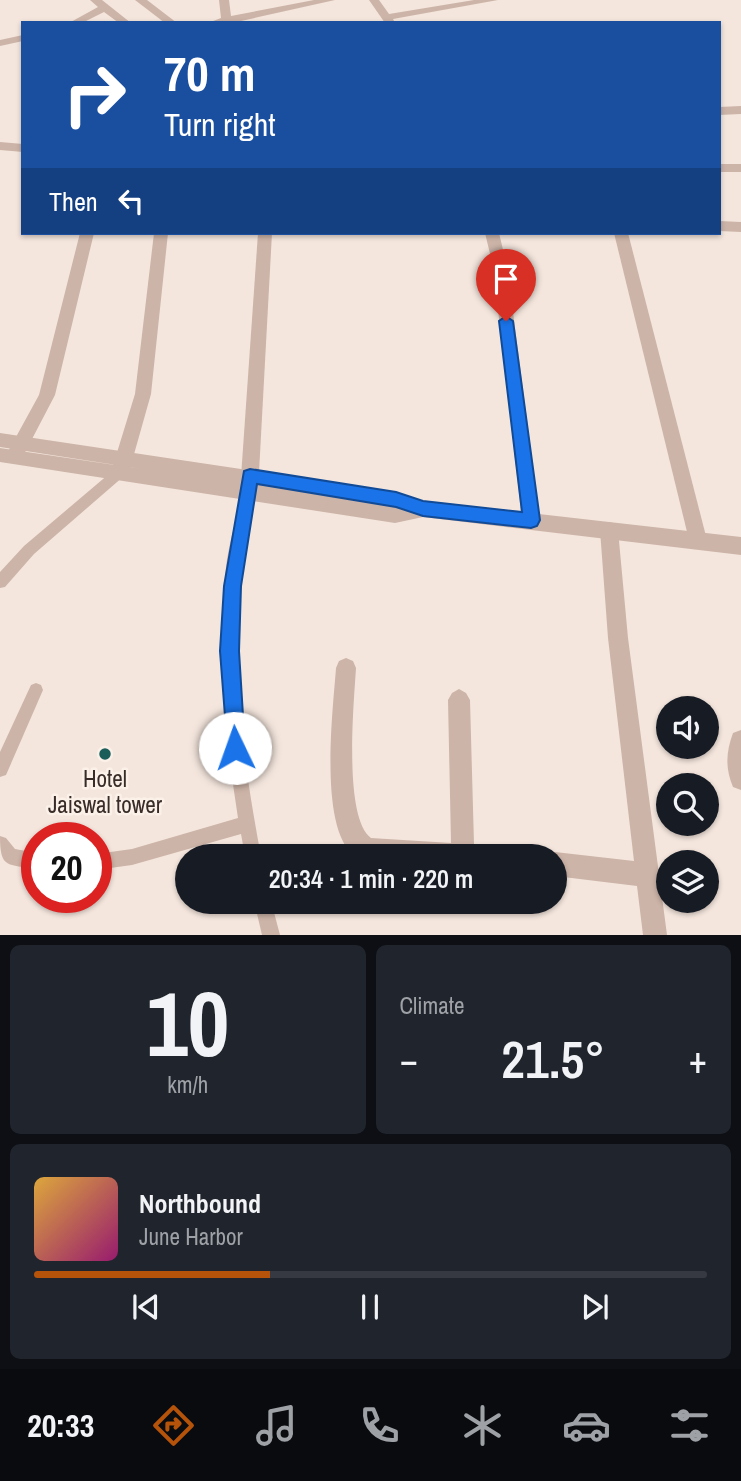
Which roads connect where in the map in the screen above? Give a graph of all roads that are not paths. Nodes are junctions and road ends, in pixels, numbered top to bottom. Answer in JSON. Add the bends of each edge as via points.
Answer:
{"nodes":[{"id":1,"x":95,"y":0,"type":"edge"},
{"id":2,"x":140,"y":0,"type":"edge"},
{"id":3,"x":224,"y":0,"type":"edge"},
{"id":4,"x":330,"y":0,"type":"edge"},
{"id":5,"x":374,"y":0,"type":"edge"},
{"id":6,"x":493,"y":0,"type":"edge"},
{"id":7,"x":105,"y":7,"type":"junction"},
{"id":8,"x":389,"y":20,"type":"edge"},
{"id":9,"x":78,"y":21,"type":"edge"},
{"id":10,"x":123,"y":21,"type":"edge"},
{"id":11,"x":169,"y":21,"type":"edge"},
{"id":12,"x":227,"y":21,"type":"edge"},
{"id":13,"x":21,"y":38,"type":"edge"},
{"id":14,"x":0,"y":43,"type":"edge"},
{"id":15,"x":741,"y":110,"type":"edge"},
{"id":16,"x":721,"y":111,"type":"edge"},
{"id":17,"x":0,"y":146,"type":"edge"},
{"id":18,"x":21,"y":148,"type":"edge"},
{"id":19,"x":721,"y":168,"type":"edge"},
{"id":20,"x":741,"y":168,"type":"edge"},
{"id":21,"x":721,"y":226,"type":"edge"},
{"id":22,"x":741,"y":227,"type":"edge"},
{"id":23,"x":87,"y":235,"type":"edge"},
{"id":24,"x":161,"y":235,"type":"edge"},
{"id":25,"x":265,"y":235,"type":"edge"},
{"id":26,"x":492,"y":235,"type":"edge"},
{"id":27,"x":622,"y":235,"type":"edge"},
{"id":28,"x":0,"y":440,"type":"edge"},
{"id":29,"x":12,"y":452,"type":"edge"},
{"id":30,"x":122,"y":465,"type":"junction"},
{"id":31,"x":249,"y":484,"type":"junction"},
{"id":32,"x":531,"y":520,"type":"junction"},
{"id":33,"x":609,"y":530,"type":"junction"},
{"id":34,"x":698,"y":540,"type":"junction"},
{"id":35,"x":741,"y":546,"type":"edge"},
{"id":36,"x":0,"y":582,"type":"edge"},
{"id":37,"x":346,"y":668,"type":"dead end"},
{"id":38,"x":36,"y":690,"type":"dead end"},
{"id":39,"x":459,"y":700,"type":"dead end"},
{"id":40,"x":741,"y":741,"type":"edge"},
{"id":41,"x":0,"y":769,"type":"edge"},
{"id":42,"x":741,"y":779,"type":"edge"},
{"id":43,"x":247,"y":824,"type":"junction"},
{"id":44,"x":0,"y":844,"type":"edge"},
{"id":45,"x":251,"y":844,"type":"edge"},
{"id":46,"x":359,"y":844,"type":"edge"},
{"id":47,"x":470,"y":844,"type":"edge"},
{"id":48,"x":21,"y":858,"type":"edge"},
{"id":49,"x":112,"y":860,"type":"edge"},
{"id":50,"x":567,"y":865,"type":"edge"},
{"id":51,"x":648,"y":874,"type":"junction"},
{"id":52,"x":265,"y":914,"type":"edge"},
{"id":53,"x":271,"y":935,"type":"edge"},
{"id":54,"x":655,"y":935,"type":"edge"}],
"edges":[{"from":1,"to":7,"type":"street"},
{"from":2,"to":11,"type":"street"},
{"from":3,"to":12,"type":"street"},
{"from":4,"to":12,"type":"street"},
{"from":5,"to":8,"type":"street"},
{"from":6,"to":8,"type":"street"},
{"from":7,"to":9,"type":"street"},
{"from":7,"to":10,"type":"street"},
{"from":13,"to":14,"type":"street"},
{"from":15,"to":16,"type":"street"},
{"from":17,"to":18,"type":"street"},
{"from":19,"to":20,"type":"street"},
{"from":21,"to":22,"type":"street"},
{"from":23,"to":29,"type":"street","via":[[47,395]]},
{"from":24,"to":30,"type":"street","via":[[143,394]]},
{"from":25,"to":31,"type":"street"},
{"from":26,"to":32,"type":"street"},
{"from":27,"to":34,"type":"street"},
{"from":28,"to":29,"type":"street"},
{"from":29,"to":30,"type":"street"},
{"from":30,"to":31,"type":"street"},
{"from":30,"to":36,"type":"lane"},
{"from":31,"to":32,"type":"street","via":[[395,515],[423,509]]},
{"from":31,"to":43,"type":"lane","via":[[234,565],[229,651],[237,772]]},
{"from":32,"to":33,"type":"street"},
{"from":33,"to":34,"type":"street"},
{"from":33,"to":51,"type":"street"},
{"from":34,"to":35,"type":"street"},
{"from":37,"to":46,"type":"street","via":[[343,779],[349,827]]},
{"from":38,"to":41,"type":"lane"},
{"from":39,"to":47,"type":"street"},
{"from":40,"to":42,"type":"street","via":[[737,753]]},
{"from":43,"to":45,"type":"lane"},
{"from":43,"to":49,"type":"lane"},
{"from":44,"to":48,"type":"lane","via":[[10,856]]},
{"from":50,"to":51,"type":"street"},
{"from":51,"to":54,"type":"street"},
{"from":52,"to":53,"type":"lane"}]}
